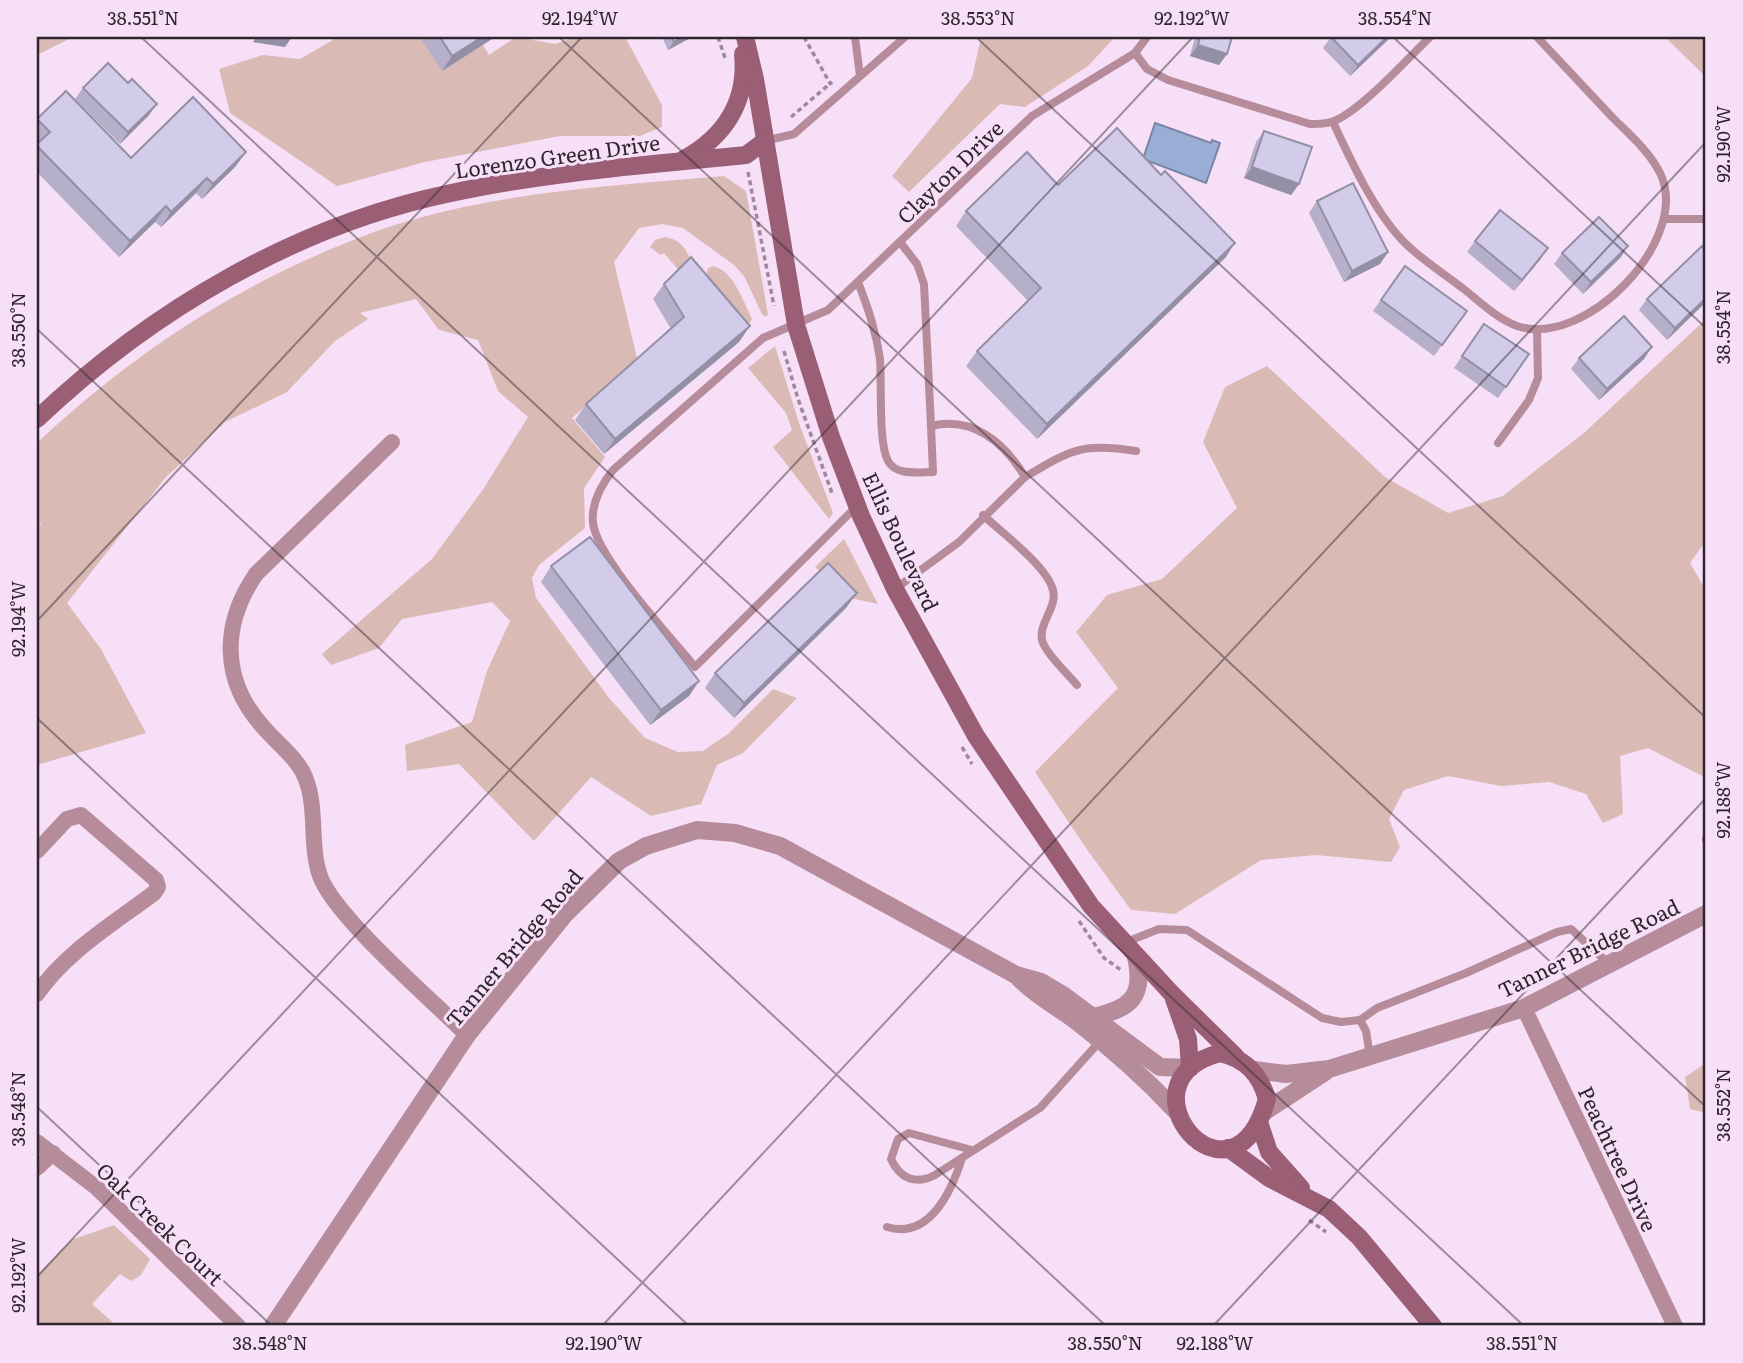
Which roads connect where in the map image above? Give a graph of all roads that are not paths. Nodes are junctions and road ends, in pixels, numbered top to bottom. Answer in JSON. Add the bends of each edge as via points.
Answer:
{"nodes":[{"id":1,"x":743,"y":37,"type":"edge"},
{"id":2,"x":855,"y":37,"type":"edge"},
{"id":3,"x":905,"y":37,"type":"edge"},
{"id":4,"x":1147,"y":37,"type":"edge"},
{"id":5,"x":1430,"y":37,"type":"edge"},
{"id":6,"x":1537,"y":37,"type":"edge"},
{"id":7,"x":1135,"y":53,"type":"junction"},
{"id":8,"x":860,"y":76,"type":"junction"},
{"id":9,"x":1333,"y":122,"type":"junction"},
{"id":10,"x":765,"y":141,"type":"junction"},
{"id":11,"x":659,"y":163,"type":"junction"},
{"id":12,"x":1666,"y":219,"type":"junction"},
{"id":13,"x":1706,"y":219,"type":"edge"},
{"id":14,"x":900,"y":242,"type":"junction"},
{"id":15,"x":858,"y":282,"type":"junction"},
{"id":16,"x":796,"y":325,"type":"junction"},
{"id":17,"x":1537,"y":330,"type":"junction"},
{"id":18,"x":37,"y":419,"type":"edge"},
{"id":19,"x":931,"y":426,"type":"junction"},
{"id":20,"x":392,"y":442,"type":"dead end"},
{"id":21,"x":1499,"y":443,"type":"dead end"},
{"id":22,"x":1136,"y":451,"type":"dead end"},
{"id":23,"x":1025,"y":477,"type":"junction"},
{"id":24,"x":857,"y":506,"type":"junction"},
{"id":25,"x":983,"y":515,"type":"junction"},
{"id":26,"x":895,"y":589,"type":"junction"},
{"id":27,"x":1077,"y":685,"type":"dead end"},
{"id":28,"x":37,"y":851,"type":"edge"},
{"id":29,"x":1706,"y":914,"type":"edge"},
{"id":30,"x":1130,"y":950,"type":"junction"},
{"id":31,"x":1609,"y":964,"type":"junction"},
{"id":32,"x":1016,"y":975,"type":"junction"},
{"id":33,"x":37,"y":994,"type":"edge"},
{"id":34,"x":1173,"y":995,"type":"junction"},
{"id":35,"x":1524,"y":1008,"type":"junction"},
{"id":36,"x":1093,"y":1017,"type":"junction"},
{"id":37,"x":1360,"y":1020,"type":"junction"},
{"id":38,"x":467,"y":1035,"type":"junction"},
{"id":39,"x":1105,"y":1035,"type":"junction"},
{"id":40,"x":1370,"y":1056,"type":"junction"},
{"id":41,"x":1236,"y":1057,"type":"junction"},
{"id":42,"x":1190,"y":1068,"type":"junction"},
{"id":43,"x":1329,"y":1069,"type":"junction"},
{"id":44,"x":1254,"y":1070,"type":"junction"},
{"id":45,"x":1177,"y":1111,"type":"junction"},
{"id":46,"x":1262,"y":1118,"type":"junction"},
{"id":47,"x":37,"y":1142,"type":"edge"},
{"id":48,"x":1228,"y":1148,"type":"junction"},
{"id":49,"x":972,"y":1150,"type":"junction"},
{"id":50,"x":52,"y":1153,"type":"junction"},
{"id":51,"x":962,"y":1158,"type":"junction"},
{"id":52,"x":37,"y":1168,"type":"edge"},
{"id":53,"x":1312,"y":1198,"type":"junction"},
{"id":54,"x":887,"y":1227,"type":"dead end"},
{"id":55,"x":238,"y":1326,"type":"edge"},
{"id":56,"x":273,"y":1326,"type":"edge"},
{"id":57,"x":1433,"y":1326,"type":"edge"},
{"id":58,"x":1675,"y":1326,"type":"edge"}],
"edges":[{"from":1,"to":10,"type":"main road","name":"Ellis Boulevard"},
{"from":1,"to":11,"type":"main road","via":[[740,96],[725,128],[683,159]]},
{"from":2,"to":8,"type":"lane"},
{"from":3,"to":8,"type":"lane"},
{"from":4,"to":7,"type":"lane","name":"Clayton Drive"},
{"from":5,"to":9,"type":"lane"},
{"from":6,"to":12,"type":"lane","via":[[1645,151],[1661,174]]},
{"from":7,"to":9,"type":"lane","via":[[1147,69],[1168,80],[1310,124]]},
{"from":7,"to":14,"type":"lane","name":"Clayton Drive","via":[[1032,116]]},
{"from":8,"to":10,"type":"lane","via":[[793,134]]},
{"from":9,"to":17,"type":"lane","via":[[1403,241],[1495,314]]},
{"from":10,"to":11,"type":"main road","name":"Lorenzo Green Drive","via":[[746,155]]},
{"from":10,"to":16,"type":"main road","name":"Ellis Boulevard"},
{"from":11,"to":18,"type":"main road","name":"Lorenzo Green Drive","via":[[448,193],[337,228],[268,258],[170,313],[107,358]]},
{"from":12,"to":13,"type":"lane"},
{"from":12,"to":17,"type":"lane","via":[[1649,254],[1594,312],[1555,328]]},
{"from":14,"to":15,"type":"lane","name":"Clayton Drive"},
{"from":14,"to":19,"type":"lane","via":[[917,264],[924,284]]},
{"from":15,"to":16,"type":"lane","name":"Clayton Drive","via":[[828,310]]},
{"from":15,"to":19,"type":"lane","via":[[873,320],[889,463],[902,471],[933,472]]},
{"from":16,"to":24,"type":"main road","name":"Ellis Boulevard"},
{"from":16,"to":24,"type":"lane","name":"Clayton Drive","via":[[763,338],[613,470],[594,504],[595,536],[602,551],[695,667]]},
{"from":17,"to":21,"type":"lane","via":[[1538,378],[1529,400]]},
{"from":19,"to":23,"type":"lane","via":[[966,423],[983,431]]},
{"from":20,"to":38,"type":"street","via":[[256,574],[231,624],[231,656],[247,708],[305,776],[321,879],[339,908]]},
{"from":22,"to":23,"type":"lane","via":[[1081,447]]},
{"from":23,"to":25,"type":"lane"},
{"from":24,"to":26,"type":"main road","name":"Ellis Boulevard"},
{"from":25,"to":26,"type":"lane","via":[[959,542]]},
{"from":25,"to":27,"type":"lane","via":[[1038,568],[1053,590],[1043,643]]},
{"from":26,"to":30,"type":"main road","name":"Ellis Boulevard","via":[[976,736],[1091,906]]},
{"from":28,"to":33,"type":"street","via":[[67,819],[81,815],[156,880],[158,887],[71,956]]},
{"from":29,"to":31,"type":"street","name":"Tanner Bridge Road"},
{"from":30,"to":34,"type":"main road","name":"Ellis Boulevard"},
{"from":30,"to":36,"type":"street","via":[[1141,979],[1134,996],[1118,1012]]},
{"from":30,"to":37,"type":"lane","via":[[1158,929],[1187,930],[1322,1018]]},
{"from":31,"to":35,"type":"street","name":"Tanner Bridge Road"},
{"from":31,"to":37,"type":"lane","via":[[1571,929],[1377,1008]]},
{"from":32,"to":36,"type":"street","name":"Tanner Bridge Road","via":[[1041,982]]},
{"from":32,"to":38,"type":"street","name":"Tanner Bridge Road","via":[[780,846],[735,832],[697,830],[646,846],[619,861],[565,914]]},
{"from":32,"to":39,"type":"street","name":"Tanner Bridge Road","via":[[1031,990]]},
{"from":34,"to":41,"type":"main road","name":"Ellis Boulevard"},
{"from":34,"to":42,"type":"main road","name":"Ellis Boulevard","via":[[1188,1039]]},
{"from":35,"to":40,"type":"street","name":"Tanner Bridge Road"},
{"from":35,"to":58,"type":"street","name":"Peachtree Drive"},
{"from":36,"to":39,"type":"street","name":"Tanner Bridge Road"},
{"from":37,"to":40,"type":"lane"},
{"from":38,"to":56,"type":"street","name":"Tanner Bridge Road"},
{"from":39,"to":42,"type":"street","name":"Tanner Bridge Road","via":[[1160,1067]]},
{"from":39,"to":45,"type":"street","name":"Tanner Bridge Road"},
{"from":39,"to":49,"type":"lane","via":[[1040,1108]]},
{"from":40,"to":43,"type":"street","name":"Tanner Bridge Road"},
{"from":41,"to":42,"type":"main road","via":[[1220,1053]]},
{"from":41,"to":44,"type":"main road"},
{"from":42,"to":45,"type":"main road","via":[[1183,1077]]},
{"from":43,"to":44,"type":"street","name":"Tanner Bridge Road","via":[[1286,1074]]},
{"from":43,"to":46,"type":"street","name":"Tanner Bridge Road"},
{"from":44,"to":46,"type":"main road","via":[[1267,1099]]},
{"from":45,"to":48,"type":"main road","via":[[1190,1136],[1201,1144]]},
{"from":46,"to":48,"type":"main road","via":[[1241,1144]]},
{"from":46,"to":53,"type":"main road","via":[[1269,1152]]},
{"from":47,"to":50,"type":"street","name":"Oak Creek Court"},
{"from":48,"to":53,"type":"main road","via":[[1269,1178]]},
{"from":49,"to":51,"type":"lane"},
{"from":49,"to":51,"type":"lane","via":[[909,1133],[898,1139],[891,1160],[904,1176],[924,1181]]},
{"from":50,"to":52,"type":"street"},
{"from":50,"to":55,"type":"street","name":"Oak Creek Court","via":[[97,1188]]},
{"from":51,"to":54,"type":"lane","via":[[952,1189],[933,1214],[908,1229]]},
{"from":53,"to":57,"type":"main road","via":[[1359,1237]]}]}
